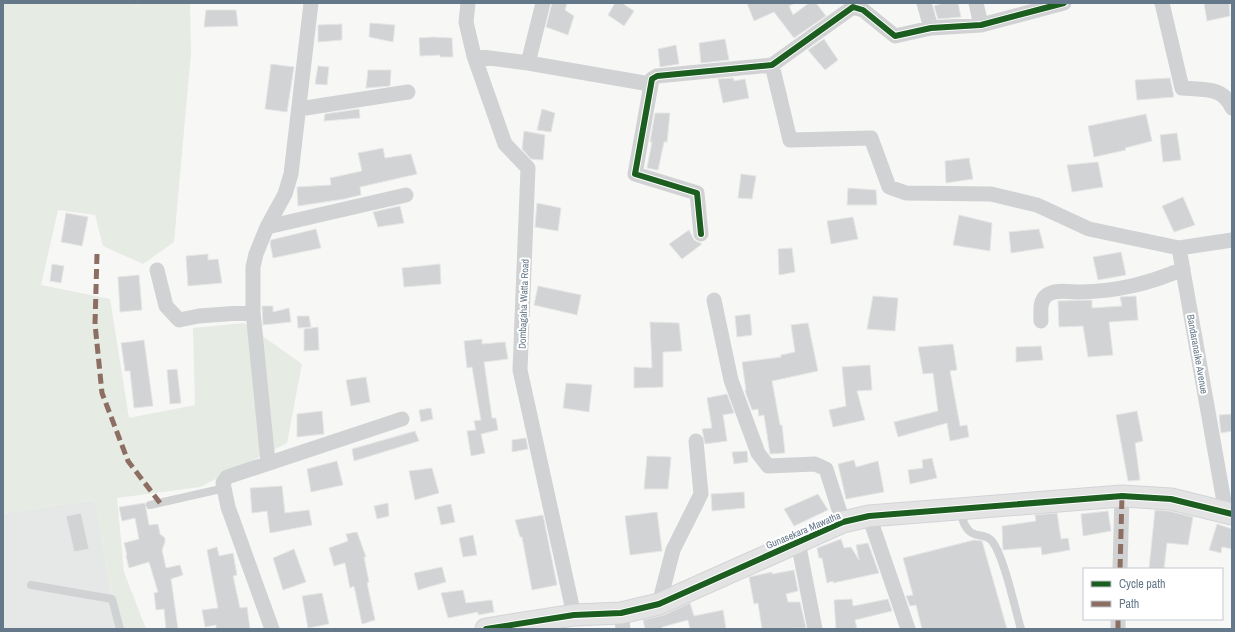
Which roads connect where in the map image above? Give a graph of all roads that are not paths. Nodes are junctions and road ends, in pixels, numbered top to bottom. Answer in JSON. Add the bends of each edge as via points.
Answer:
{"nodes":[{"id":1,"x":311,"y":3,"type":"edge"},
{"id":2,"x":468,"y":3,"type":"edge"},
{"id":3,"x":543,"y":3,"type":"edge"},
{"id":4,"x":924,"y":3,"type":"edge"},
{"id":5,"x":976,"y":3,"type":"edge"},
{"id":6,"x":1064,"y":3,"type":"edge"},
{"id":7,"x":1162,"y":3,"type":"edge"},
{"id":8,"x":981,"y":25,"type":"junction"},
{"id":9,"x":931,"y":28,"type":"junction"},
{"id":10,"x":474,"y":56,"type":"junction"},
{"id":11,"x":528,"y":63,"type":"junction"},
{"id":12,"x":772,"y":65,"type":"junction"},
{"id":13,"x":650,"y":84,"type":"junction"},
{"id":14,"x":408,"y":92,"type":"dead end"},
{"id":15,"x":1232,"y":108,"type":"edge"},
{"id":16,"x":299,"y":109,"type":"junction"},
{"id":17,"x":406,"y":195,"type":"dead end"},
{"id":18,"x":267,"y":227,"type":"junction"},
{"id":19,"x":701,"y":234,"type":"dead end"},
{"id":20,"x":1232,"y":240,"type":"edge"},
{"id":21,"x":1179,"y":248,"type":"junction"},
{"id":22,"x":1183,"y":269,"type":"junction"},
{"id":23,"x":157,"y":270,"type":"dead end"},
{"id":24,"x":714,"y":300,"type":"dead end"},
{"id":25,"x":253,"y":312,"type":"junction"},
{"id":26,"x":1041,"y":321,"type":"dead end"},
{"id":27,"x":402,"y":419,"type":"dead end"},
{"id":28,"x":696,"y":441,"type":"dead end"},
{"id":29,"x":268,"y":462,"type":"junction"},
{"id":30,"x":224,"y":488,"type":"junction"},
{"id":31,"x":1122,"y":496,"type":"junction"},
{"id":32,"x":150,"y":505,"type":"dead end"},
{"id":33,"x":959,"y":509,"type":"junction"},
{"id":34,"x":1229,"y":513,"type":"edge"},
{"id":35,"x":869,"y":516,"type":"junction"},
{"id":36,"x":843,"y":522,"type":"junction"},
{"id":37,"x":798,"y":542,"type":"junction"},
{"id":38,"x":1120,"y":568,"type":"edge"},
{"id":39,"x":31,"y":585,"type":"dead end"},
{"id":40,"x":659,"y":604,"type":"junction"},
{"id":41,"x":574,"y":615,"type":"junction"},
{"id":42,"x":622,"y":621,"type":"edge"},
{"id":43,"x":520,"y":626,"type":"edge"},
{"id":44,"x":120,"y":629,"type":"edge"},
{"id":45,"x":272,"y":629,"type":"edge"},
{"id":46,"x":486,"y":629,"type":"edge"},
{"id":47,"x":815,"y":629,"type":"edge"},
{"id":48,"x":908,"y":629,"type":"edge"},
{"id":49,"x":1021,"y":629,"type":"edge"}],
"edges":[{"from":1,"to":16,"type":"street"},
{"from":2,"to":10,"type":"street","name":"Dombagaha Watta Road","via":[[466,22]]},
{"from":3,"to":11,"type":"street"},
{"from":4,"to":9,"type":"street"},
{"from":5,"to":8,"type":"street"},
{"from":6,"to":8,"type":"street"},
{"from":7,"to":15,"type":"street","via":[[1182,88],[1218,91],[1228,98]]},
{"from":8,"to":9,"type":"street"},
{"from":9,"to":12,"type":"street","via":[[895,36],[863,10],[853,7]]},
{"from":10,"to":11,"type":"street"},
{"from":10,"to":41,"type":"street","name":"Dombagaha Watta Road","via":[[505,144],[528,168],[520,370]]},
{"from":11,"to":13,"type":"street"},
{"from":12,"to":13,"type":"street","via":[[657,76]]},
{"from":12,"to":21,"type":"street","via":[[790,140],[871,138],[888,187],[906,193],[991,194],[1037,205],[1089,229]]},
{"from":13,"to":19,"type":"street","via":[[635,174],[697,193]]},
{"from":14,"to":16,"type":"street"},
{"from":16,"to":18,"type":"street","via":[[291,174],[285,194]]},
{"from":17,"to":18,"type":"street"},
{"from":18,"to":25,"type":"street","via":[[253,267]]},
{"from":20,"to":21,"type":"street"},
{"from":21,"to":22,"type":"street","name":"Bandaranaike Avenue"},
{"from":22,"to":26,"type":"street","via":[[1147,284],[1100,291],[1055,292],[1046,295],[1041,304]]},
{"from":22,"to":34,"type":"street","name":"Bandaranaike Avenue"},
{"from":23,"to":25,"type":"street","via":[[166,306],[179,320]]},
{"from":24,"to":36,"type":"street","via":[[731,380],[758,453],[768,466],[815,464],[826,469]]},
{"from":25,"to":29,"type":"street"},
{"from":27,"to":29,"type":"street"},
{"from":28,"to":40,"type":"street","via":[[701,494],[673,550]]},
{"from":29,"to":30,"type":"street","via":[[227,477],[223,483]]},
{"from":30,"to":32,"type":"lane"},
{"from":30,"to":45,"type":"street","via":[[228,507]]},
{"from":31,"to":33,"type":"street","name":"Gunasekara Mawatha"},
{"from":31,"to":34,"type":"street","name":"Gunasekara Mawatha","via":[[1171,499]]},
{"from":31,"to":38,"type":"street"},
{"from":33,"to":35,"type":"street","name":"Gunasekara Mawatha"},
{"from":33,"to":49,"type":"lane","via":[[965,526],[972,533],[984,536],[992,542],[1002,564]]},
{"from":35,"to":36,"type":"street","name":"Gunasekara Mawatha"},
{"from":35,"to":48,"type":"street"},
{"from":36,"to":37,"type":"street","name":"Gunasekara Mawatha"},
{"from":37,"to":40,"type":"street","name":"Gunasekara Mawatha"},
{"from":37,"to":47,"type":"street"},
{"from":39,"to":44,"type":"lane","via":[[112,599]]},
{"from":40,"to":42,"type":"street","name":"Gunasekara Mawatha"},
{"from":41,"to":42,"type":"street","name":"Gunasekara Mawatha"},
{"from":41,"to":43,"type":"street","name":"Gunasekara Mawatha"},
{"from":43,"to":46,"type":"street","name":"Gunasekara Mawatha"}]}
